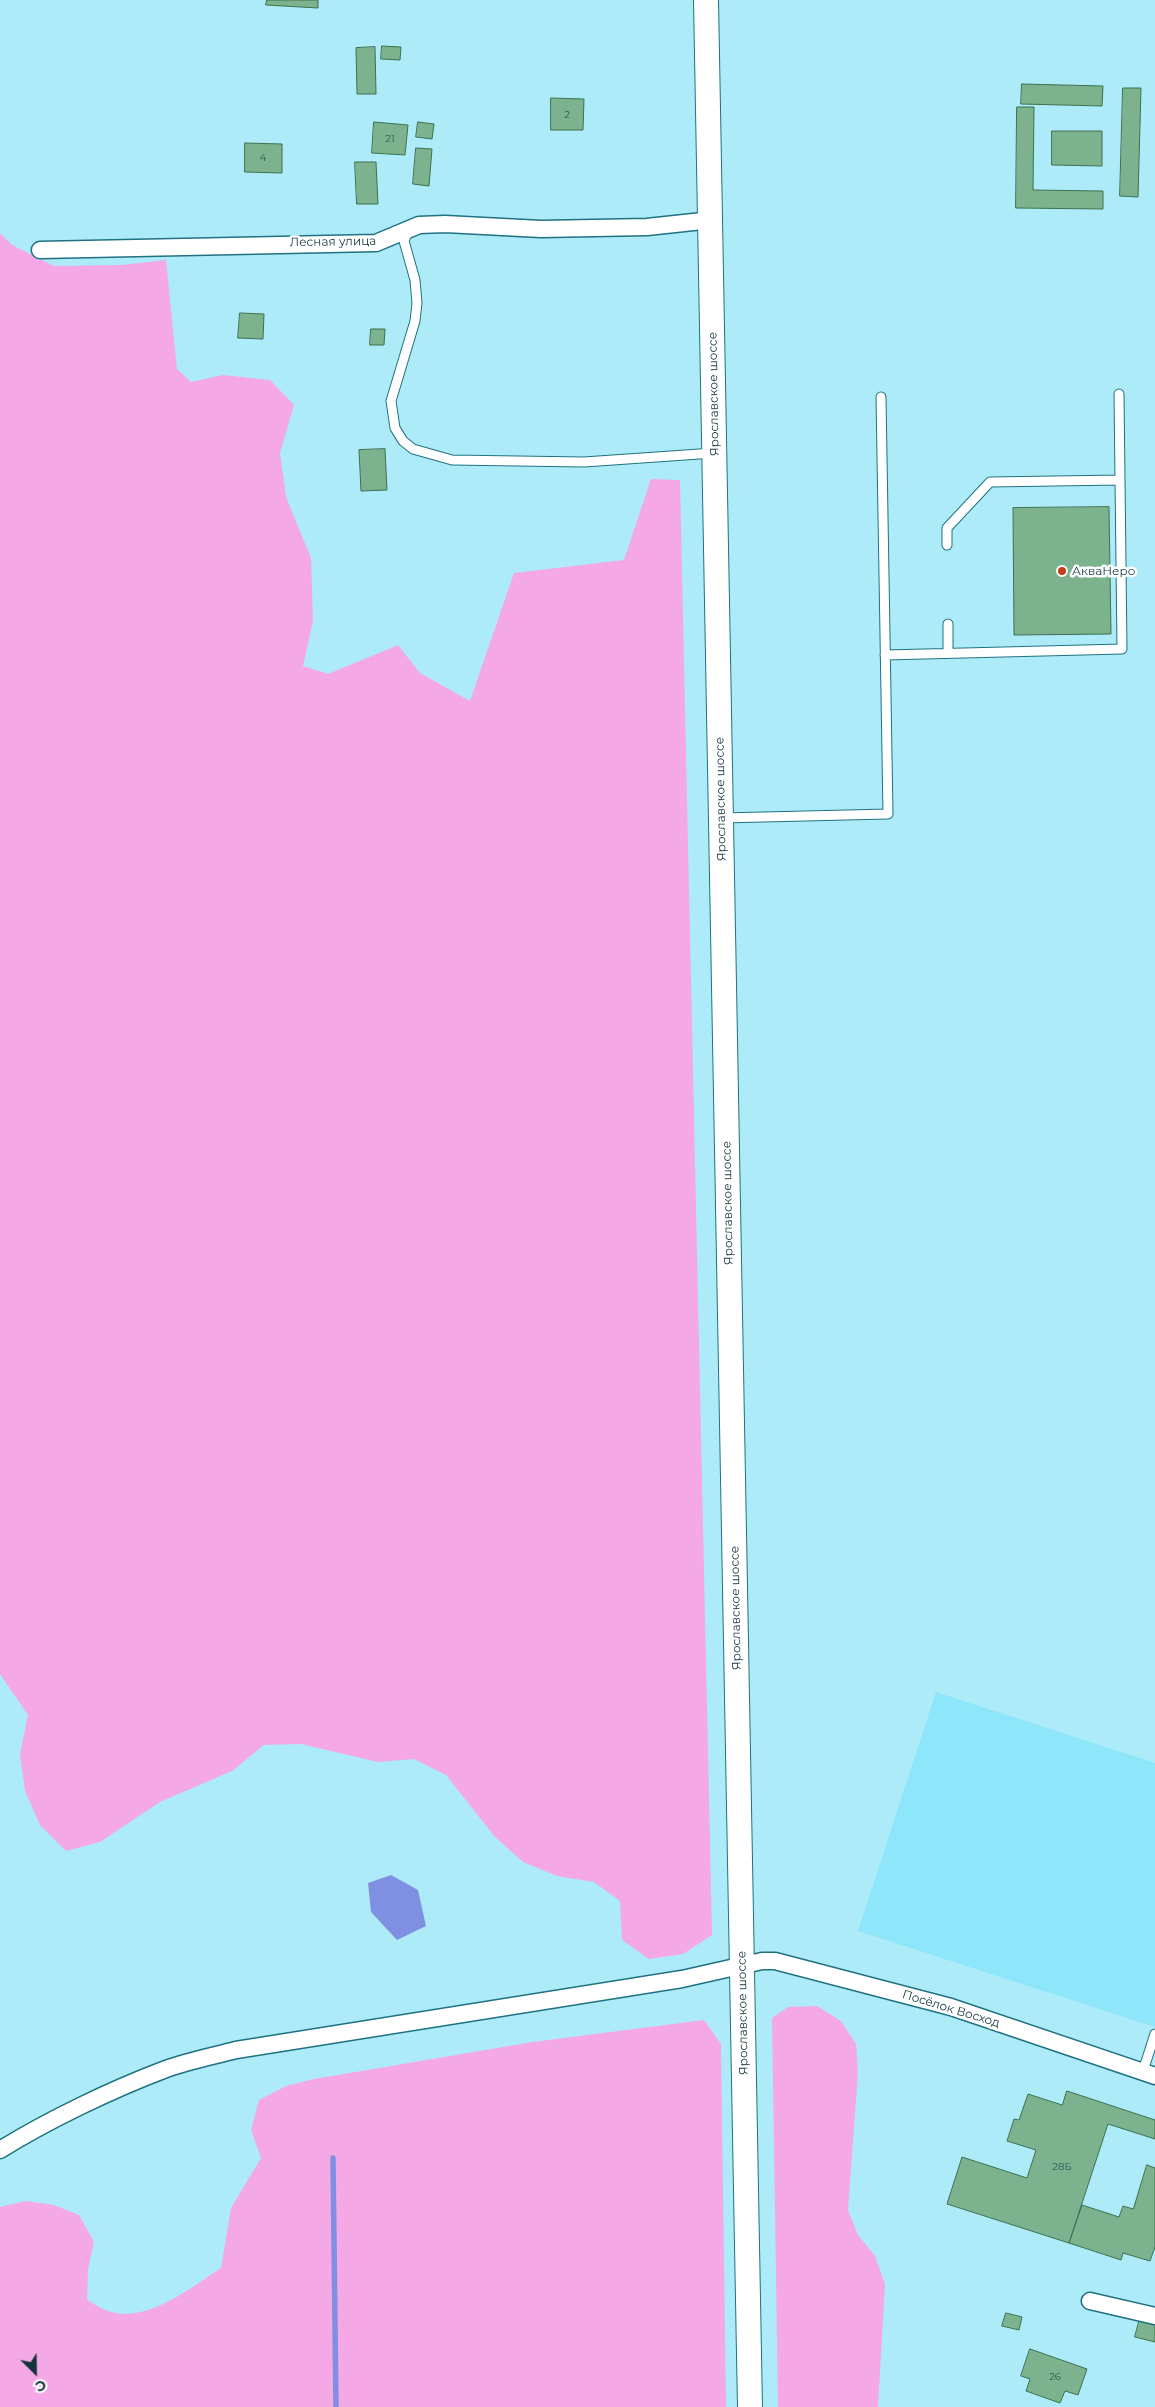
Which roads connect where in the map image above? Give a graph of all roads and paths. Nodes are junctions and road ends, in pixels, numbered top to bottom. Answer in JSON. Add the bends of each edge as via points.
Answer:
{"nodes":[{"id":1,"x":706,"y":0,"type":"edge"},
{"id":2,"x":712,"y":220,"type":"junction"},
{"id":3,"x":408,"y":231,"type":"junction"},
{"id":4,"x":40,"y":250,"type":"dead end"},
{"id":5,"x":1119,"y":394,"type":"dead end"},
{"id":6,"x":881,"y":397,"type":"dead end"},
{"id":7,"x":714,"y":454,"type":"junction"},
{"id":8,"x":1120,"y":480,"type":"junction"},
{"id":9,"x":947,"y":545,"type":"dead end"},
{"id":10,"x":948,"y":624,"type":"dead end"},
{"id":11,"x":948,"y":653,"type":"junction"},
{"id":12,"x":886,"y":655,"type":"junction"},
{"id":13,"x":721,"y":818,"type":"junction"},
{"id":14,"x":742,"y":1966,"type":"junction"},
{"id":15,"x":1155,"y":2034,"type":"edge"},
{"id":16,"x":1149,"y":2073,"type":"edge"},
{"id":17,"x":0,"y":2150,"type":"edge"},
{"id":18,"x":1090,"y":2301,"type":"dead end"},
{"id":19,"x":1155,"y":2316,"type":"edge"},
{"id":20,"x":750,"y":2407,"type":"edge"}],
"edges":[{"from":1,"to":2,"type":"main road","name":"Ярославское шоссе"},
{"from":2,"to":3,"type":"street","name":"Лесная улица","via":[[647,227],[551,229],[445,224],[419,225]]},
{"from":2,"to":7,"type":"main road","name":"Ярославское шоссе"},
{"from":3,"to":4,"type":"street","name":"Лесная улица","via":[[376,243]]},
{"from":3,"to":7,"type":"lane","via":[[404,241],[417,303],[391,401],[395,428],[402,441],[413,449],[452,460],[584,462]]},
{"from":5,"to":8,"type":"lane"},
{"from":6,"to":12,"type":"lane"},
{"from":7,"to":13,"type":"main road","name":"Ярославское шоссе"},
{"from":8,"to":9,"type":"lane","via":[[990,482],[947,528]]},
{"from":8,"to":11,"type":"lane","via":[[1122,649]]},
{"from":10,"to":11,"type":"lane"},
{"from":11,"to":12,"type":"lane"},
{"from":12,"to":13,"type":"lane","via":[[888,814]]},
{"from":13,"to":14,"type":"main road","name":"Ярославское шоссе"},
{"from":14,"to":16,"type":"street","name":"Посёлок Восход","via":[[775,1961],[951,2007]]},
{"from":14,"to":17,"type":"street","name":"Посёлок Восход","via":[[682,1979],[236,2050],[167,2069],[112,2092]]},
{"from":14,"to":20,"type":"main road","name":"Ярославское шоссе"},
{"from":15,"to":16,"type":"lane"},
{"from":18,"to":19,"type":"street"}]}
